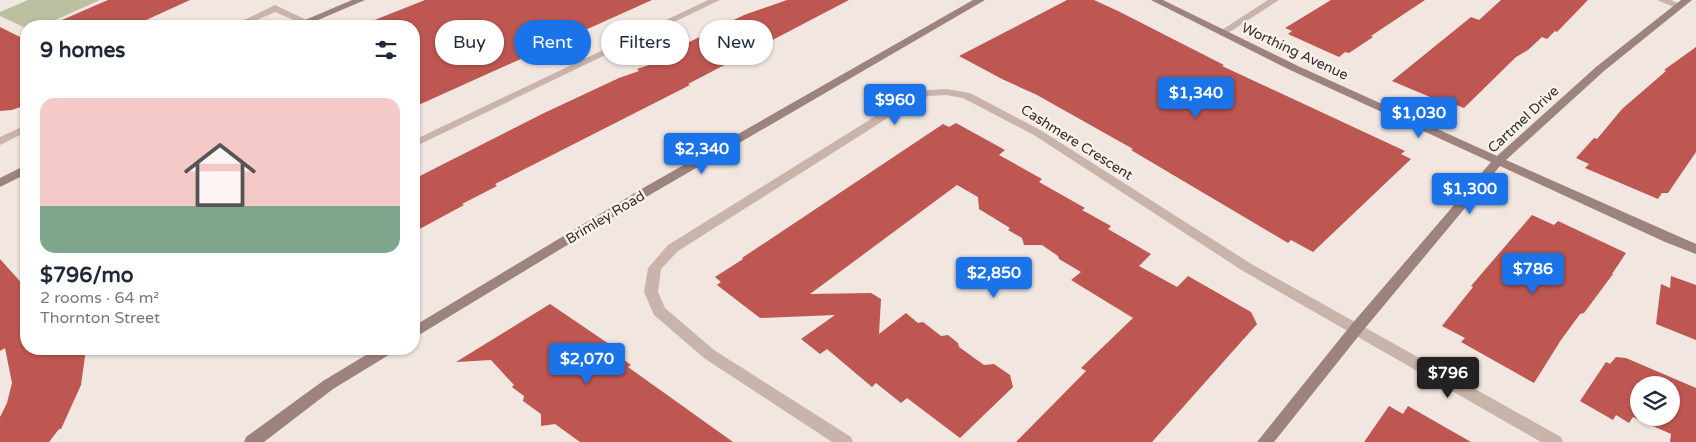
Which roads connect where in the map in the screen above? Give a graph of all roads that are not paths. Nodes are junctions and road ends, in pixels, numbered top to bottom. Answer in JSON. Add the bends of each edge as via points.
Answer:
{"nodes":[{"id":1,"x":360,"y":0,"type":"edge"},
{"id":2,"x":715,"y":0,"type":"edge"},
{"id":3,"x":980,"y":0,"type":"edge"},
{"id":4,"x":1156,"y":0,"type":"edge"},
{"id":5,"x":1274,"y":0,"type":"edge"},
{"id":6,"x":1662,"y":0,"type":"edge"},
{"id":7,"x":1683,"y":3,"type":"edge"},
{"id":8,"x":250,"y":20,"type":"edge"},
{"id":9,"x":302,"y":20,"type":"edge"},
{"id":10,"x":311,"y":20,"type":"edge"},
{"id":11,"x":1222,"y":33,"type":"junction"},
{"id":12,"x":20,"y":131,"type":"edge"},
{"id":13,"x":0,"y":141,"type":"edge"},
{"id":14,"x":420,"y":141,"type":"edge"},
{"id":15,"x":1498,"y":161,"type":"junction"},
{"id":16,"x":20,"y":172,"type":"edge"},
{"id":17,"x":0,"y":183,"type":"edge"},
{"id":18,"x":1696,"y":249,"type":"edge"},
{"id":19,"x":420,"y":328,"type":"edge"},
{"id":20,"x":1356,"y":329,"type":"junction"},
{"id":21,"x":377,"y":355,"type":"edge"},
{"id":22,"x":252,"y":442,"type":"edge"},
{"id":23,"x":845,"y":442,"type":"edge"},
{"id":24,"x":1265,"y":442,"type":"edge"},
{"id":25,"x":1556,"y":442,"type":"edge"}],
"edges":[{"from":1,"to":10,"type":"street"},
{"from":2,"to":14,"type":"street"},
{"from":3,"to":19,"type":"street","name":"Brimley Road","via":[[649,190]]},
{"from":4,"to":11,"type":"street","name":"Worthing Avenue"},
{"from":5,"to":11,"type":"street"},
{"from":6,"to":7,"type":"street"},
{"from":7,"to":15,"type":"street","name":"Cartmel Drive","via":[[1600,69]]},
{"from":8,"to":9,"type":"street","via":[[275,8]]},
{"from":11,"to":15,"type":"street","name":"Worthing Avenue"},
{"from":12,"to":13,"type":"street"},
{"from":15,"to":18,"type":"street","name":"Worthing Avenue"},
{"from":15,"to":20,"type":"street","name":"Cartmel Drive"},
{"from":16,"to":17,"type":"street"},
{"from":20,"to":23,"type":"street","name":"Cashmere Crescent","via":[[1232,258],[1038,132],[966,95],[928,93],[912,98],[672,248],[655,268],[651,292],[659,312],[709,354]]},
{"from":20,"to":24,"type":"street","name":"Cartmel Drive"},
{"from":20,"to":25,"type":"street","name":"Cashmere Crescent"},
{"from":21,"to":22,"type":"street","via":[[328,385]]}]}
